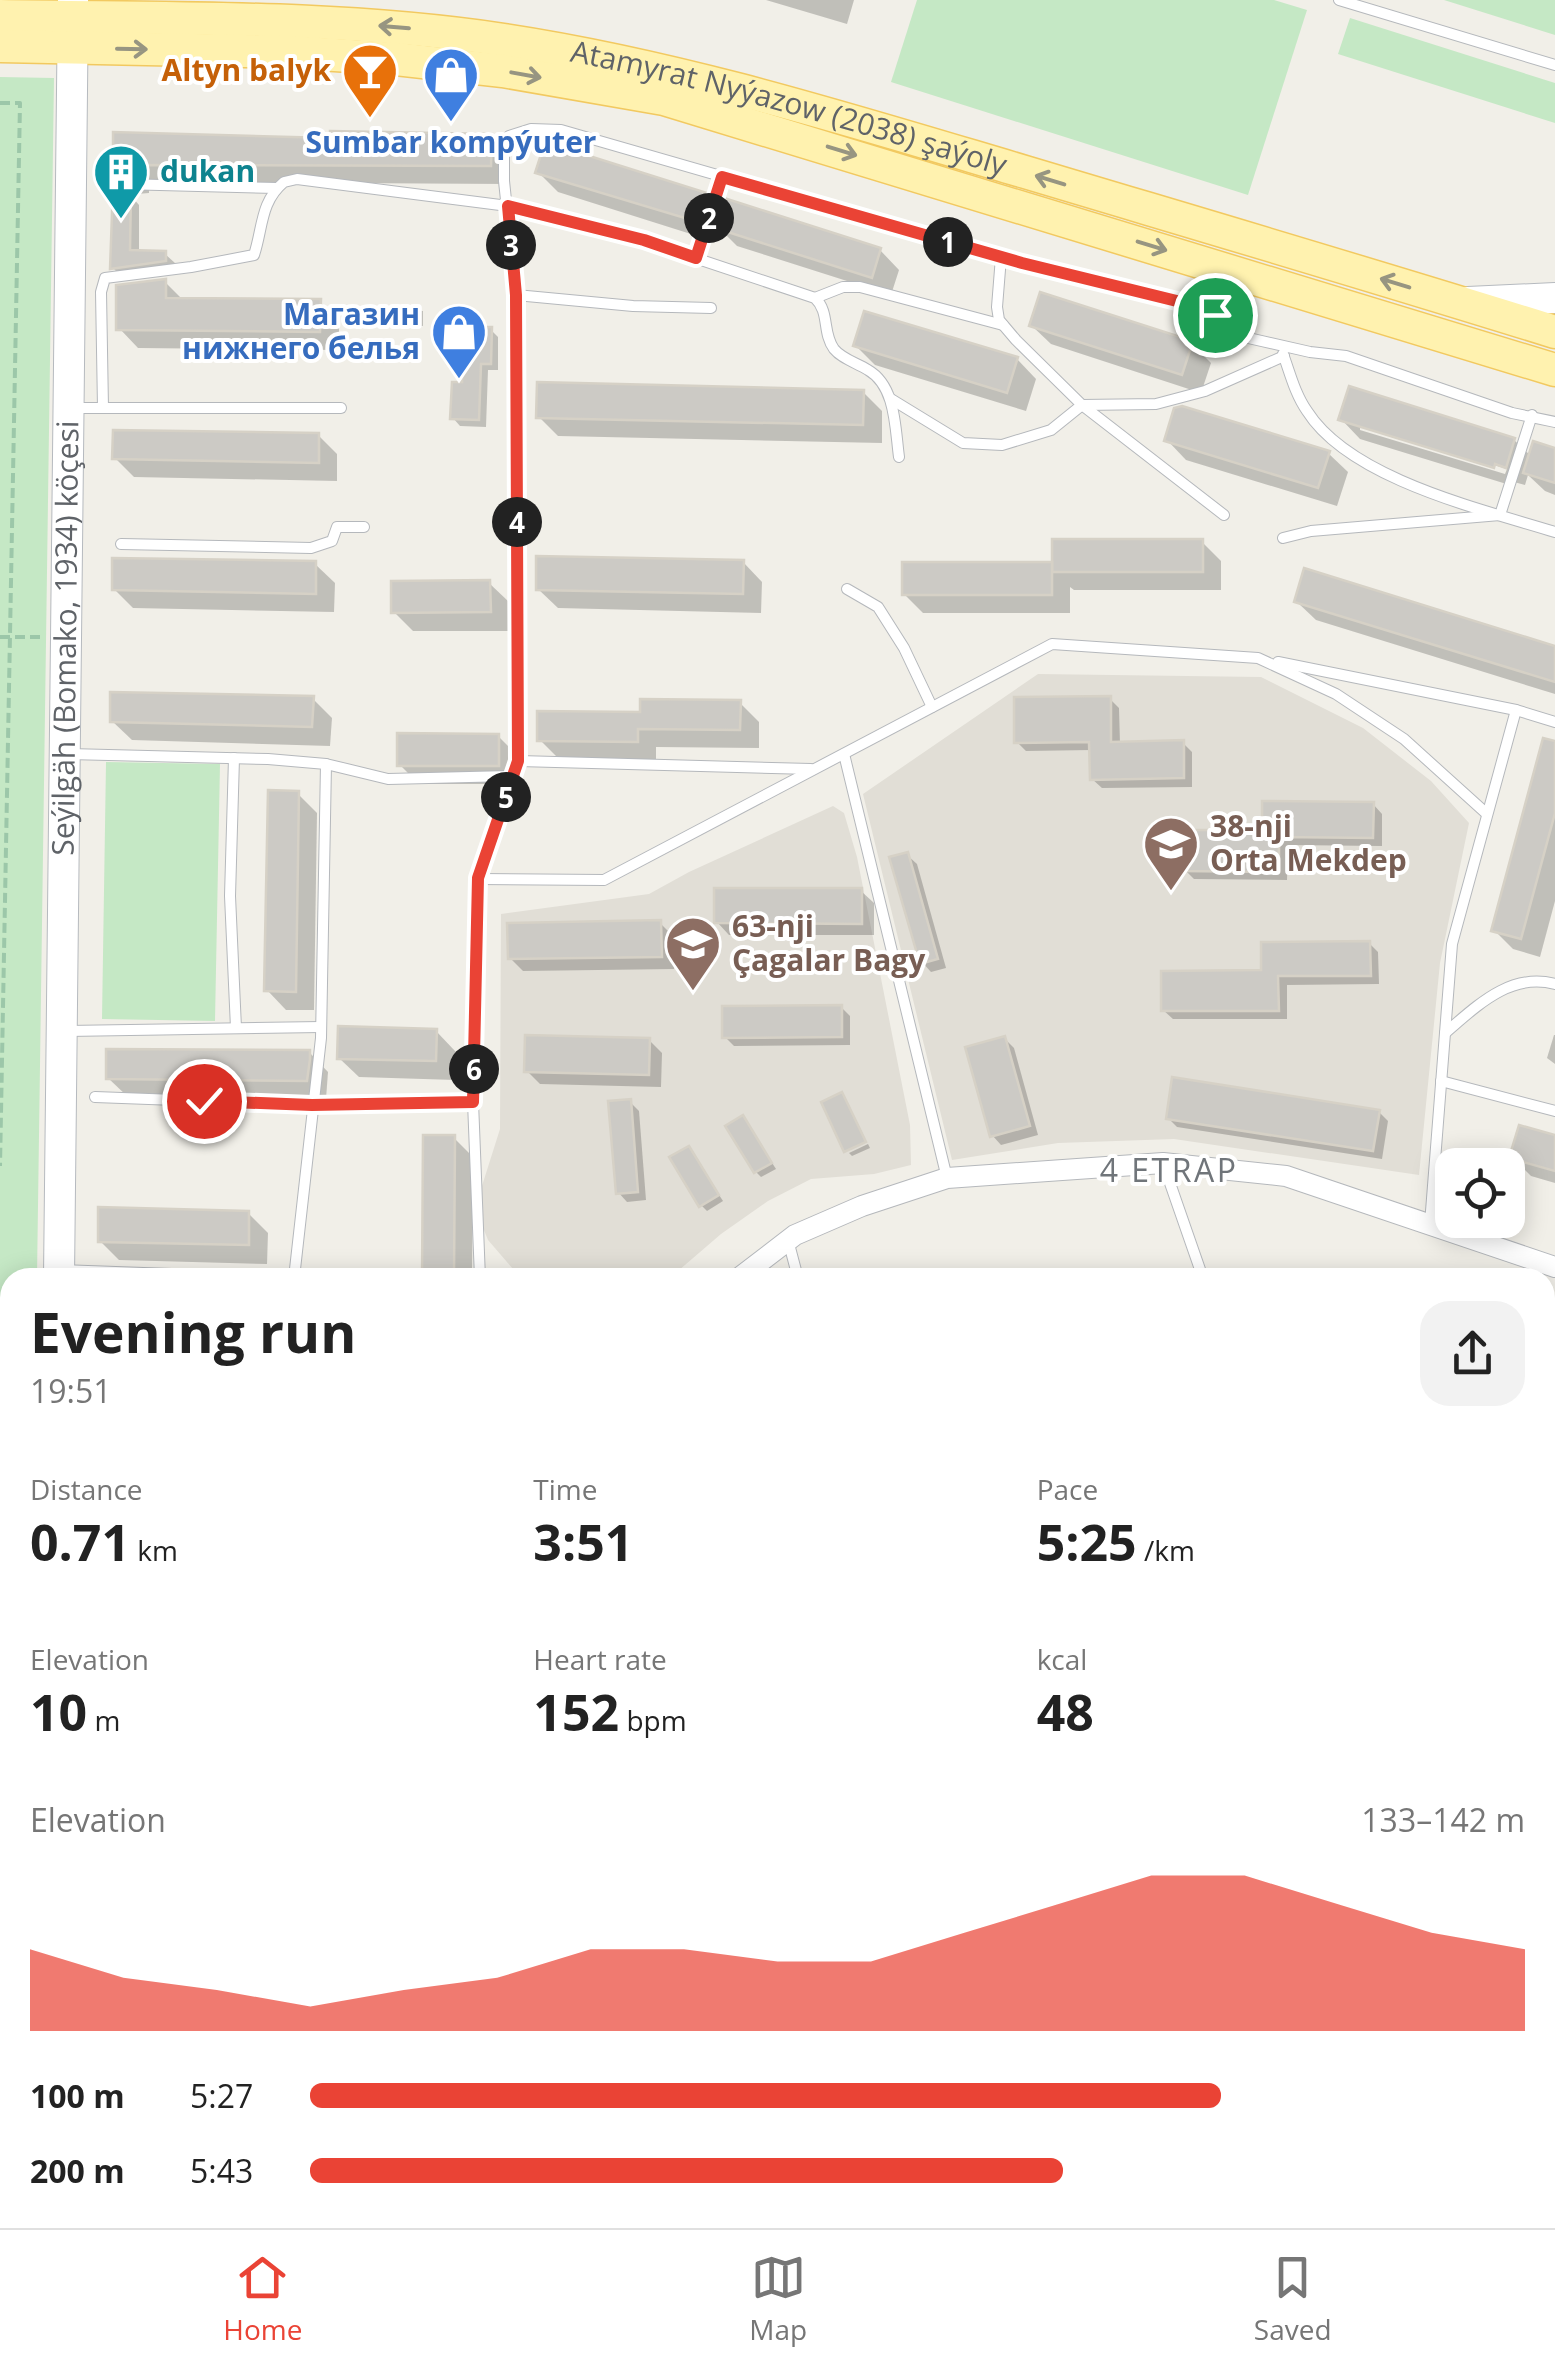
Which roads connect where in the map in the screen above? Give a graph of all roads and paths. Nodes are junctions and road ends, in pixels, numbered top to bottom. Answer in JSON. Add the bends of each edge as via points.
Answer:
{"nodes":[{"id":1,"x":1339,"y":0,"type":"edge"},
{"id":2,"x":0,"y":5,"type":"edge"},
{"id":3,"x":40,"y":16,"type":"junction"},
{"id":4,"x":74,"y":22,"type":"edge"},
{"id":5,"x":3,"y":40,"type":"edge"},
{"id":6,"x":1555,"y":65,"type":"edge"},
{"id":7,"x":0,"y":103,"type":"edge"},
{"id":8,"x":722,"y":177,"type":"junction"},
{"id":9,"x":121,"y":184,"type":"dead end"},
{"id":10,"x":276,"y":188,"type":"junction"},
{"id":11,"x":508,"y":206,"type":"junction"},
{"id":12,"x":1002,"y":257,"type":"junction"},
{"id":13,"x":696,"y":258,"type":"junction"},
{"id":14,"x":516,"y":295,"type":"junction"},
{"id":15,"x":815,"y":298,"type":"junction"},
{"id":16,"x":1555,"y":298,"type":"edge"},
{"id":17,"x":1461,"y":303,"type":"junction"},
{"id":18,"x":711,"y":308,"type":"dead end"},
{"id":19,"x":1004,"y":325,"type":"junction"},
{"id":20,"x":1555,"y":332,"type":"edge"},
{"id":21,"x":1281,"y":350,"type":"junction"},
{"id":22,"x":1555,"y":370,"type":"edge"},
{"id":23,"x":891,"y":400,"type":"junction"},
{"id":24,"x":1082,"y":405,"type":"junction"},
{"id":25,"x":69,"y":408,"type":"junction"},
{"id":26,"x":104,"y":408,"type":"junction"},
{"id":27,"x":341,"y":408,"type":"dead end"},
{"id":28,"x":1532,"y":416,"type":"junction"},
{"id":29,"x":1555,"y":422,"type":"edge"},
{"id":30,"x":899,"y":456,"type":"dead end"},
{"id":31,"x":1224,"y":515,"type":"dead end"},
{"id":32,"x":1500,"y":515,"type":"junction"},
{"id":33,"x":364,"y":527,"type":"dead end"},
{"id":34,"x":1555,"y":532,"type":"edge"},
{"id":35,"x":1283,"y":538,"type":"dead end"},
{"id":36,"x":121,"y":544,"type":"dead end"},
{"id":37,"x":848,"y":589,"type":"dead end"},
{"id":38,"x":0,"y":637,"type":"edge"},
{"id":39,"x":10,"y":637,"type":"junction"},
{"id":40,"x":50,"y":638,"type":"dead end"},
{"id":41,"x":1258,"y":658,"type":"junction"},
{"id":42,"x":932,"y":707,"type":"junction"},
{"id":43,"x":1516,"y":710,"type":"junction"},
{"id":44,"x":1555,"y":722,"type":"edge"},
{"id":45,"x":64,"y":754,"type":"junction"},
{"id":46,"x":844,"y":754,"type":"junction"},
{"id":47,"x":234,"y":758,"type":"junction"},
{"id":48,"x":518,"y":761,"type":"junction"},
{"id":49,"x":326,"y":764,"type":"junction"},
{"id":50,"x":812,"y":769,"type":"junction"},
{"id":51,"x":511,"y":776,"type":"junction"},
{"id":52,"x":1487,"y":814,"type":"junction"},
{"id":53,"x":3,"y":840,"type":"edge"},
{"id":54,"x":478,"y":878,"type":"junction"},
{"id":55,"x":2,"y":897,"type":"edge"},
{"id":56,"x":2,"y":955,"type":"edge"},
{"id":57,"x":1555,"y":984,"type":"edge"},
{"id":58,"x":321,"y":1027,"type":"junction"},
{"id":59,"x":236,"y":1028,"type":"junction"},
{"id":60,"x":61,"y":1032,"type":"junction"},
{"id":61,"x":1445,"y":1033,"type":"junction"},
{"id":62,"x":1441,"y":1081,"type":"junction"},
{"id":63,"x":96,"y":1097,"type":"dead end"},
{"id":64,"x":473,"y":1102,"type":"junction"},
{"id":65,"x":312,"y":1105,"type":"junction"},
{"id":66,"x":1555,"y":1112,"type":"edge"},
{"id":67,"x":1163,"y":1162,"type":"junction"},
{"id":68,"x":0,"y":1166,"type":"edge"},
{"id":69,"x":947,"y":1178,"type":"junction"},
{"id":70,"x":1430,"y":1225,"type":"junction"},
{"id":71,"x":788,"y":1239,"type":"junction"},
{"id":72,"x":1555,"y":1267,"type":"edge"},
{"id":73,"x":59,"y":1268,"type":"edge"},
{"id":74,"x":295,"y":1268,"type":"edge"},
{"id":75,"x":480,"y":1268,"type":"edge"},
{"id":76,"x":751,"y":1268,"type":"edge"},
{"id":77,"x":795,"y":1268,"type":"edge"},
{"id":78,"x":1200,"y":1268,"type":"edge"}],
"edges":[{"from":1,"to":6,"type":"lane"},
{"from":2,"to":3,"type":"street"},
{"from":3,"to":4,"type":"main road","name":"Atamyrat Nyýazow (2038) şaýoly"},
{"from":3,"to":5,"type":"main road","name":"Atamyrat Nyýazow (2038) şaýoly"},
{"from":4,"to":5,"type":"main road","name":"Atamyrat Nyýazow (2038) şaýoly"},
{"from":17,"to":4,"type":"main road","name":"Atamyrat Nyýazow (2038) şaýoly","one_way":true,"via":[[807,107],[605,58],[296,19]]},
{"from":4,"to":22,"type":"main road","name":"Atamyrat Nyýazow (2038) şaýoly","one_way":true,"via":[[289,52],[504,71],[664,99]]},
{"from":4,"to":25,"type":"street","name":"Seýilgäh (Bomako, 1934) köçesi"},
{"from":7,"to":39,"type":"path","via":[[20,103]]},
{"from":8,"to":11,"type":"lane","via":[[560,130],[531,129],[504,144]]},
{"from":8,"to":12,"type":"lane"},
{"from":8,"to":13,"type":"lane"},
{"from":9,"to":10,"type":"lane"},
{"from":10,"to":11,"type":"lane","via":[[296,179]]},
{"from":10,"to":26,"type":"lane","via":[[259,222],[254,255],[105,278]]},
{"from":11,"to":13,"type":"lane"},
{"from":11,"to":14,"type":"lane"},
{"from":12,"to":19,"type":"lane","via":[[996,307]]},
{"from":12,"to":21,"type":"lane","via":[[1189,304]]},
{"from":13,"to":15,"type":"lane"},
{"from":14,"to":18,"type":"lane"},
{"from":14,"to":48,"type":"lane"},
{"from":15,"to":19,"type":"lane","via":[[860,287]]},
{"from":15,"to":23,"type":"lane","via":[[835,350],[872,372]]},
{"from":16,"to":17,"type":"street"},
{"from":17,"to":20,"type":"main road","name":"Atamyrat Nyýazow (2038) şaýoly"},
{"from":19,"to":24,"type":"lane"},
{"from":21,"to":24,"type":"lane","via":[[1205,391],[1156,404]]},
{"from":21,"to":28,"type":"lane","via":[[1346,356]]},
{"from":21,"to":32,"type":"lane","via":[[1308,413],[1336,444],[1366,466]]},
{"from":23,"to":24,"type":"lane","via":[[963,444],[1002,445],[1051,430]]},
{"from":23,"to":30,"type":"lane"},
{"from":24,"to":31,"type":"lane"},
{"from":25,"to":26,"type":"lane"},
{"from":25,"to":45,"type":"street","name":"Seýilgäh (Bomako, 1934) köçesi"},
{"from":26,"to":27,"type":"lane"},
{"from":28,"to":29,"type":"lane"},
{"from":28,"to":32,"type":"lane"},
{"from":32,"to":34,"type":"lane"},
{"from":32,"to":35,"type":"lane"},
{"from":33,"to":36,"type":"lane","via":[[337,527],[332,541],[311,548]]},
{"from":37,"to":42,"type":"lane","via":[[878,607]]},
{"from":38,"to":39,"type":"path"},
{"from":39,"to":40,"type":"path"},
{"from":39,"to":53,"type":"path"},
{"from":41,"to":42,"type":"lane","via":[[1052,644]]},
{"from":41,"to":43,"type":"lane"},
{"from":41,"to":52,"type":"lane","via":[[1336,694],[1404,739]]},
{"from":42,"to":46,"type":"lane"},
{"from":43,"to":44,"type":"lane"},
{"from":43,"to":52,"type":"lane"},
{"from":45,"to":47,"type":"lane"},
{"from":45,"to":60,"type":"street","name":"Seýilgäh (Bomako, 1934) köçesi"},
{"from":46,"to":50,"type":"lane"},
{"from":46,"to":69,"type":"lane"},
{"from":47,"to":49,"type":"lane"},
{"from":47,"to":59,"type":"lane","via":[[230,896]]},
{"from":48,"to":50,"type":"lane"},
{"from":48,"to":51,"type":"lane"},
{"from":49,"to":51,"type":"lane","via":[[388,779]]},
{"from":49,"to":58,"type":"lane"},
{"from":50,"to":54,"type":"lane","via":[[604,880]]},
{"from":51,"to":54,"type":"lane"},
{"from":52,"to":61,"type":"lane","via":[[1452,944]]},
{"from":53,"to":55,"type":"path"},
{"from":54,"to":64,"type":"lane"},
{"from":55,"to":56,"type":"path"},
{"from":56,"to":68,"type":"path"},
{"from":57,"to":61,"type":"lane","via":[[1512,983]]},
{"from":58,"to":59,"type":"lane"},
{"from":58,"to":65,"type":"lane"},
{"from":59,"to":60,"type":"lane"},
{"from":60,"to":73,"type":"street","name":"Seýilgäh (Bomako, 1934) köçesi"},
{"from":61,"to":62,"type":"lane"},
{"from":62,"to":66,"type":"lane"},
{"from":62,"to":70,"type":"lane"},
{"from":63,"to":65,"type":"lane"},
{"from":64,"to":65,"type":"lane"},
{"from":64,"to":75,"type":"lane"},
{"from":65,"to":74,"type":"lane"},
{"from":67,"to":69,"type":"street"},
{"from":67,"to":70,"type":"street","via":[[1286,1176]]},
{"from":67,"to":78,"type":"lane"},
{"from":69,"to":71,"type":"street"},
{"from":70,"to":72,"type":"street"},
{"from":71,"to":76,"type":"street"},
{"from":71,"to":77,"type":"lane"}]}
